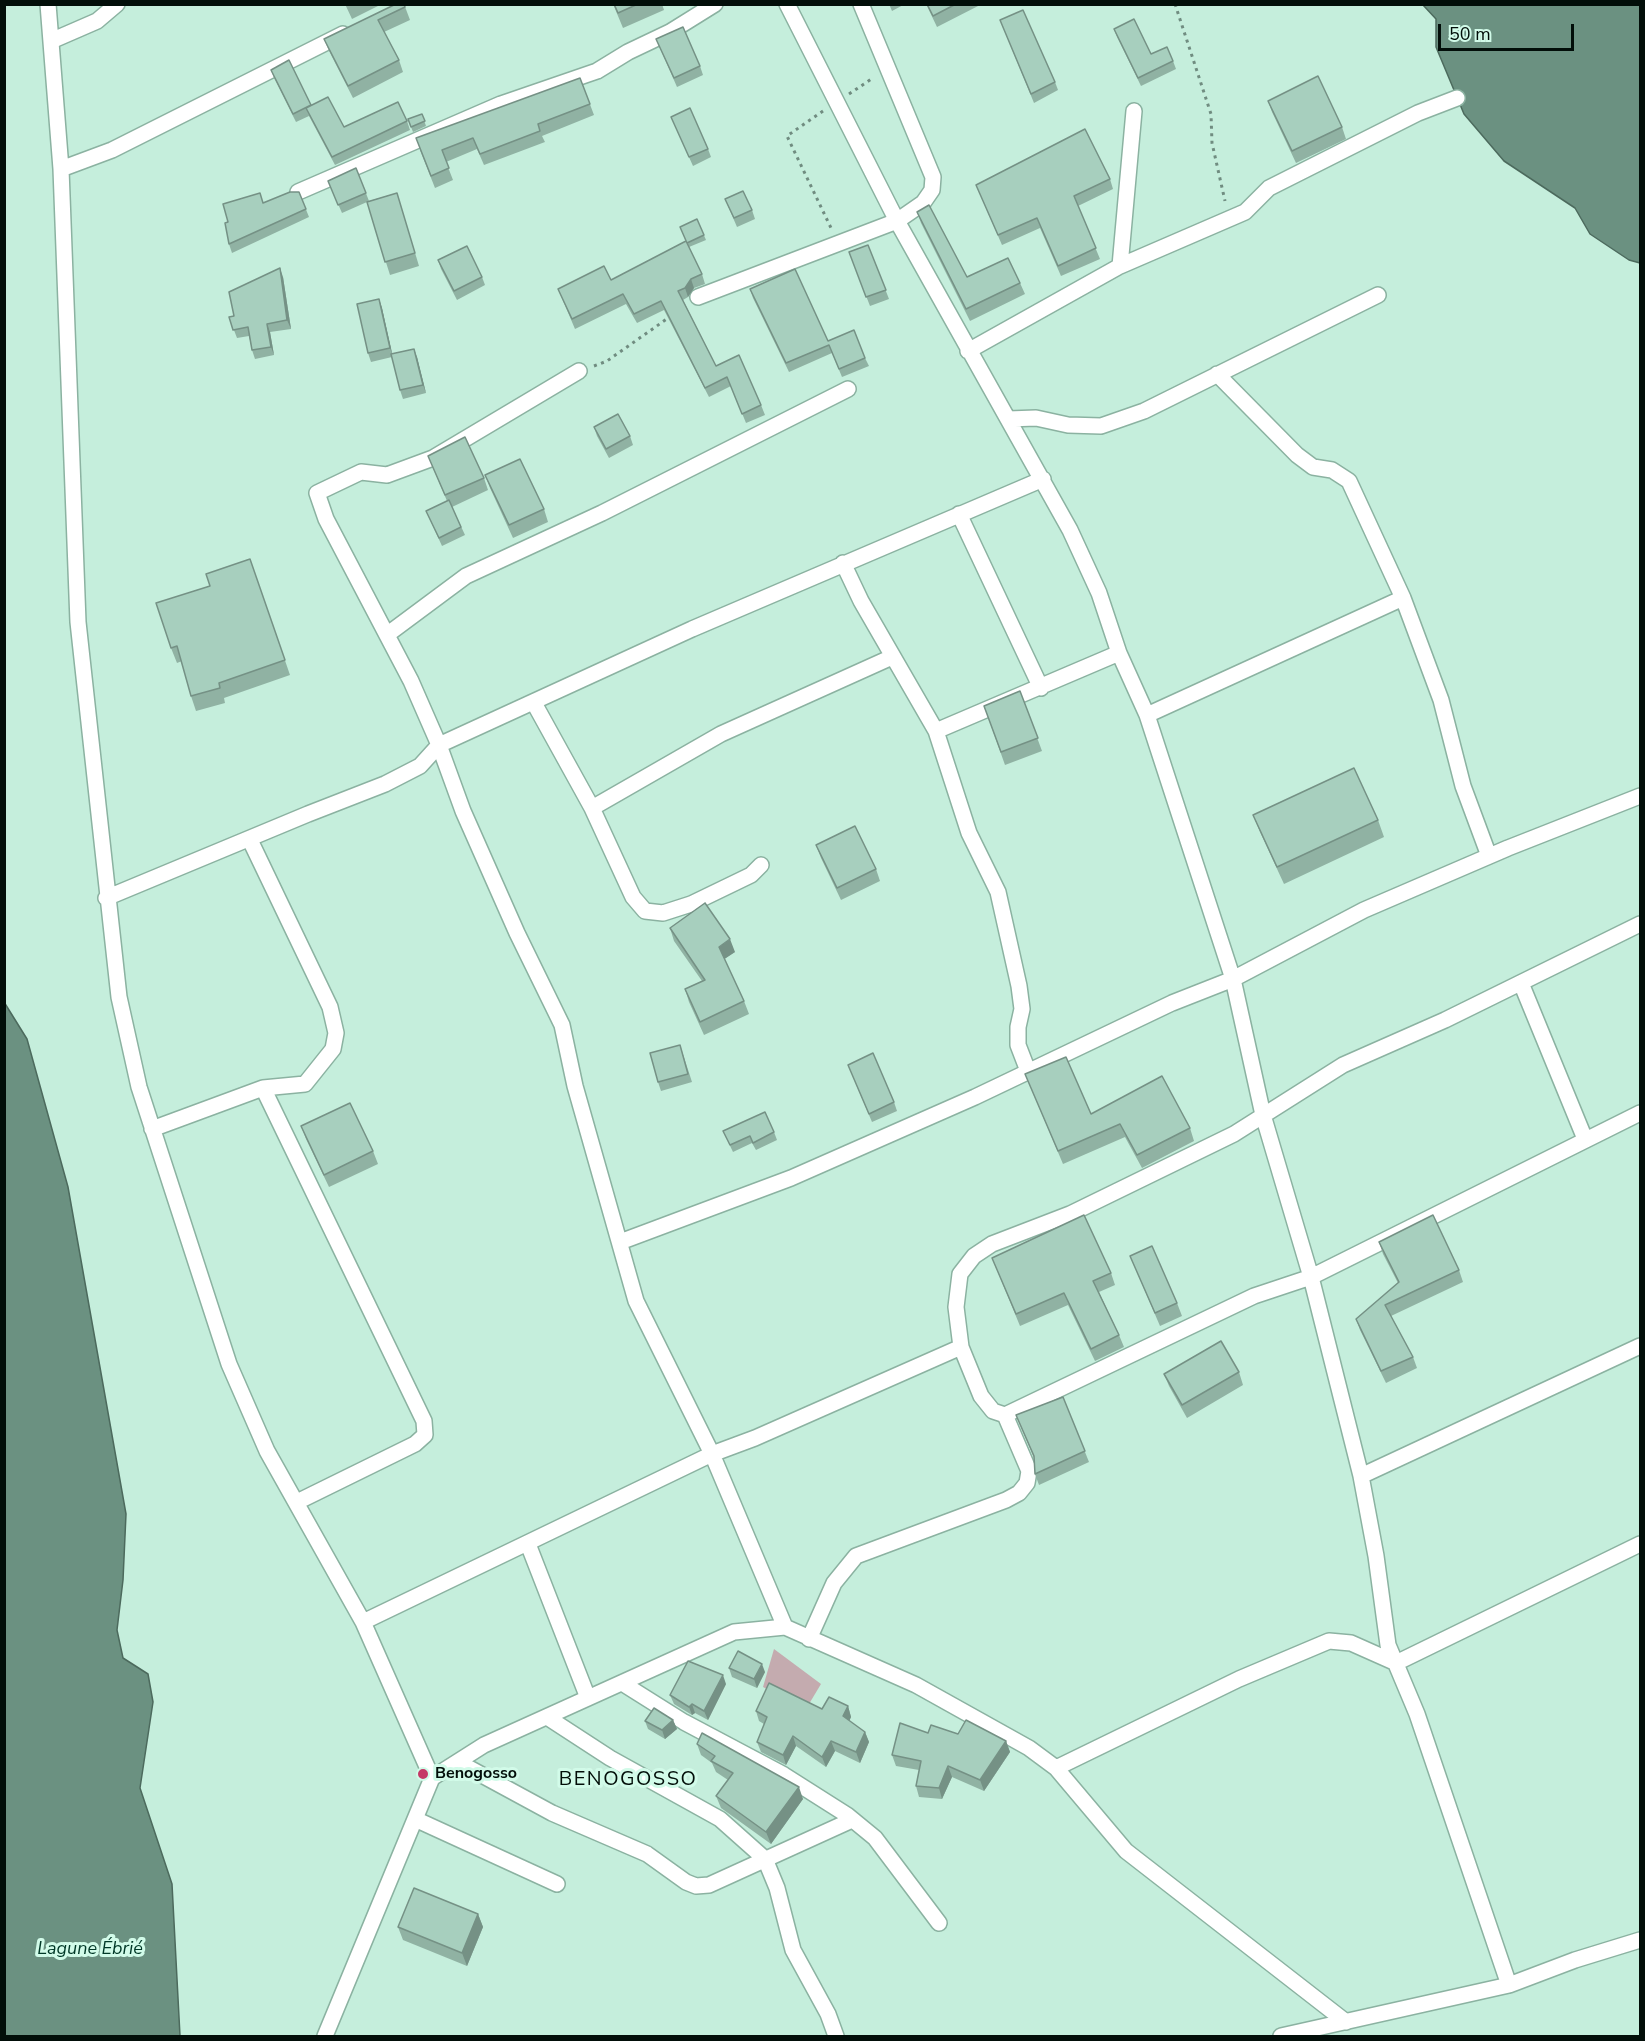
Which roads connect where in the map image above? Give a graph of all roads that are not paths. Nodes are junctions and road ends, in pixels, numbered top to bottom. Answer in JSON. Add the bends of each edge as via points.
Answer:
{"nodes":[{"id":1,"x":48,"y":4,"type":"edge"},
{"id":2,"x":117,"y":4,"type":"edge"},
{"id":3,"x":715,"y":4,"type":"edge"},
{"id":4,"x":787,"y":4,"type":"edge"},
{"id":5,"x":861,"y":4,"type":"edge"},
{"id":6,"x":355,"y":28,"type":"edge"},
{"id":7,"x":51,"y":41,"type":"junction"},
{"id":8,"x":1456,"y":98,"type":"dead end"},
{"id":9,"x":1134,"y":111,"type":"dead end"},
{"id":10,"x":61,"y":169,"type":"junction"},
{"id":11,"x":298,"y":192,"type":"edge"},
{"id":12,"x":897,"y":221,"type":"junction"},
{"id":13,"x":1120,"y":266,"type":"junction"},
{"id":14,"x":1377,"y":295,"type":"dead end"},
{"id":15,"x":698,"y":297,"type":"road end"},
{"id":16,"x":968,"y":351,"type":"junction"},
{"id":17,"x":579,"y":371,"type":"road end"},
{"id":18,"x":1217,"y":374,"type":"junction"},
{"id":19,"x":848,"y":388,"type":"dead end"},
{"id":20,"x":1008,"y":420,"type":"junction"},
{"id":21,"x":1043,"y":480,"type":"junction"},
{"id":22,"x":959,"y":514,"type":"junction"},
{"id":23,"x":843,"y":563,"type":"junction"},
{"id":24,"x":1403,"y":598,"type":"junction"},
{"id":25,"x":388,"y":634,"type":"junction"},
{"id":26,"x":1119,"y":653,"type":"junction"},
{"id":27,"x":892,"y":657,"type":"junction"},
{"id":28,"x":1041,"y":688,"type":"junction"},
{"id":29,"x":534,"y":703,"type":"junction"},
{"id":30,"x":1147,"y":715,"type":"junction"},
{"id":31,"x":936,"y":731,"type":"junction"},
{"id":32,"x":439,"y":745,"type":"junction"},
{"id":33,"x":1641,"y":796,"type":"edge"},
{"id":34,"x":592,"y":808,"type":"junction"},
{"id":35,"x":250,"y":840,"type":"junction"},
{"id":36,"x":1490,"y":856,"type":"junction"},
{"id":37,"x":761,"y":865,"type":"dead end"},
{"id":38,"x":106,"y":898,"type":"junction"},
{"id":39,"x":1641,"y":924,"type":"edge"},
{"id":40,"x":1233,"y":980,"type":"junction"},
{"id":41,"x":1521,"y":983,"type":"junction"},
{"id":42,"x":1028,"y":1071,"type":"junction"},
{"id":43,"x":263,"y":1088,"type":"junction"},
{"id":44,"x":1641,"y":1113,"type":"edge"},
{"id":45,"x":1263,"y":1115,"type":"junction"},
{"id":46,"x":152,"y":1129,"type":"junction"},
{"id":47,"x":1585,"y":1139,"type":"junction"},
{"id":48,"x":620,"y":1242,"type":"junction"},
{"id":49,"x":1311,"y":1277,"type":"junction"},
{"id":50,"x":961,"y":1347,"type":"junction"},
{"id":51,"x":1640,"y":1349,"type":"edge"},
{"id":52,"x":1005,"y":1415,"type":"junction"},
{"id":53,"x":712,"y":1454,"type":"junction"},
{"id":54,"x":1360,"y":1476,"type":"junction"},
{"id":55,"x":297,"y":1502,"type":"junction"},
{"id":56,"x":528,"y":1544,"type":"junction"},
{"id":57,"x":1641,"y":1544,"type":"edge"},
{"id":58,"x":363,"y":1622,"type":"junction"},
{"id":59,"x":785,"y":1627,"type":"junction"},
{"id":60,"x":809,"y":1639,"type":"junction"},
{"id":61,"x":1396,"y":1663,"type":"junction"},
{"id":62,"x":622,"y":1683,"type":"junction"},
{"id":63,"x":588,"y":1698,"type":"junction"},
{"id":64,"x":547,"y":1717,"type":"junction"},
{"id":65,"x":458,"y":1762,"type":"junction"},
{"id":66,"x":1056,"y":1768,"type":"junction"},
{"id":67,"x":432,"y":1778,"type":"junction"},
{"id":68,"x":415,"y":1819,"type":"junction"},
{"id":69,"x":852,"y":1820,"type":"junction"},
{"id":70,"x":765,"y":1859,"type":"junction"},
{"id":71,"x":557,"y":1884,"type":"dead end"},
{"id":72,"x":939,"y":1923,"type":"dead end"},
{"id":73,"x":1641,"y":1940,"type":"edge"},
{"id":74,"x":1509,"y":1985,"type":"junction"},
{"id":75,"x":1346,"y":2022,"type":"junction"},
{"id":76,"x":325,"y":2037,"type":"edge"},
{"id":77,"x":836,"y":2037,"type":"edge"},
{"id":78,"x":1281,"y":2037,"type":"edge"}],
"edges":[{"from":1,"to":7,"type":"street"},
{"from":2,"to":7,"type":"street","via":[[97,21]]},
{"from":3,"to":11,"type":"street","via":[[597,71],[501,104]]},
{"from":4,"to":12,"type":"street"},
{"from":5,"to":12,"type":"street","via":[[933,177],[932,190],[923,203]]},
{"from":6,"to":10,"type":"street","via":[[112,150]]},
{"from":7,"to":10,"type":"street"},
{"from":8,"to":13,"type":"street","via":[[1269,188],[1245,212]]},
{"from":9,"to":13,"type":"street"},
{"from":10,"to":38,"type":"street","via":[[78,622]]},
{"from":12,"to":15,"type":"street"},
{"from":12,"to":16,"type":"street"},
{"from":13,"to":16,"type":"street"},
{"from":14,"to":18,"type":"street"},
{"from":16,"to":20,"type":"street"},
{"from":17,"to":25,"type":"street","via":[[433,458],[387,475],[361,472],[317,493],[326,519]]},
{"from":18,"to":20,"type":"street","via":[[1144,411],[1101,426],[1068,425],[1036,418]]},
{"from":18,"to":24,"type":"street","via":[[1298,455],[1313,467],[1332,470],[1349,481]]},
{"from":19,"to":25,"type":"street","via":[[602,513],[466,576]]},
{"from":20,"to":21,"type":"street"},
{"from":21,"to":22,"type":"street"},
{"from":21,"to":26,"type":"street","via":[[1099,593]]},
{"from":22,"to":23,"type":"street"},
{"from":22,"to":28,"type":"street"},
{"from":23,"to":27,"type":"street"},
{"from":23,"to":29,"type":"street"},
{"from":24,"to":30,"type":"street"},
{"from":24,"to":36,"type":"street","via":[[1441,700],[1463,786]]},
{"from":25,"to":32,"type":"street"},
{"from":26,"to":28,"type":"street"},
{"from":26,"to":30,"type":"street"},
{"from":27,"to":31,"type":"street"},
{"from":27,"to":34,"type":"street","via":[[721,734]]},
{"from":28,"to":31,"type":"street"},
{"from":29,"to":32,"type":"street"},
{"from":29,"to":34,"type":"street"},
{"from":30,"to":40,"type":"street"},
{"from":31,"to":42,"type":"street","via":[[969,833],[998,892],[1019,986],[1022,1009],[1018,1045]]},
{"from":32,"to":35,"type":"street","via":[[420,766],[385,784]]},
{"from":32,"to":48,"type":"street","via":[[463,811],[562,1025],[575,1086]]},
{"from":33,"to":36,"type":"street"},
{"from":34,"to":37,"type":"street","via":[[633,897],[645,911],[663,913],[691,904],[751,875]]},
{"from":35,"to":38,"type":"street"},
{"from":35,"to":43,"type":"street","via":[[330,1007],[336,1033],[333,1049],[305,1084]]},
{"from":36,"to":40,"type":"street","via":[[1364,910]]},
{"from":38,"to":46,"type":"street","via":[[119,997]]},
{"from":39,"to":41,"type":"street"},
{"from":40,"to":42,"type":"street","via":[[1172,1003]]},
{"from":40,"to":45,"type":"street"},
{"from":41,"to":45,"type":"street","via":[[1342,1065]]},
{"from":41,"to":47,"type":"street"},
{"from":42,"to":48,"type":"street","via":[[790,1178]]},
{"from":43,"to":46,"type":"street"},
{"from":43,"to":55,"type":"street","via":[[424,1421],[425,1435],[415,1444]]},
{"from":44,"to":47,"type":"street"},
{"from":45,"to":49,"type":"street"},
{"from":45,"to":50,"type":"street","via":[[1234,1134],[974,1256],[960,1274],[956,1307]]},
{"from":46,"to":55,"type":"street","via":[[229,1364],[267,1451]]},
{"from":47,"to":49,"type":"street"},
{"from":48,"to":53,"type":"street","via":[[636,1301]]},
{"from":49,"to":52,"type":"street","via":[[1254,1296]]},
{"from":49,"to":54,"type":"street"},
{"from":50,"to":52,"type":"street","via":[[981,1396],[993,1410]]},
{"from":50,"to":53,"type":"street"},
{"from":51,"to":54,"type":"street"},
{"from":52,"to":60,"type":"street","via":[[1029,1471],[1027,1483],[1019,1493],[856,1556],[834,1583]]},
{"from":53,"to":56,"type":"street"},
{"from":53,"to":59,"type":"street"},
{"from":54,"to":61,"type":"street","via":[[1385,1630]]},
{"from":55,"to":58,"type":"street"},
{"from":56,"to":58,"type":"street"},
{"from":56,"to":63,"type":"street"},
{"from":57,"to":61,"type":"street"},
{"from":58,"to":67,"type":"street"},
{"from":59,"to":60,"type":"street"},
{"from":59,"to":62,"type":"street","via":[[734,1632]]},
{"from":60,"to":66,"type":"street","via":[[957,1706]]},
{"from":61,"to":66,"type":"street","via":[[1351,1643],[1329,1641],[1239,1679]]},
{"from":61,"to":74,"type":"street"},
{"from":62,"to":63,"type":"street"},
{"from":62,"to":69,"type":"street","via":[[684,1722],[784,1775]]},
{"from":63,"to":64,"type":"street"},
{"from":64,"to":65,"type":"street","via":[[484,1745]]},
{"from":64,"to":70,"type":"street","via":[[610,1758],[720,1819]]},
{"from":65,"to":67,"type":"street"},
{"from":65,"to":70,"type":"street","via":[[552,1813],[647,1854],[696,1886],[709,1885]]},
{"from":66,"to":75,"type":"street","via":[[1126,1851]]},
{"from":67,"to":68,"type":"street"},
{"from":68,"to":71,"type":"street"},
{"from":68,"to":76,"type":"street"},
{"from":69,"to":70,"type":"street"},
{"from":69,"to":72,"type":"street","via":[[875,1838]]},
{"from":70,"to":77,"type":"street","via":[[793,1950],[828,2014]]},
{"from":73,"to":74,"type":"street"},
{"from":74,"to":75,"type":"street"},
{"from":75,"to":78,"type":"street"}]}
